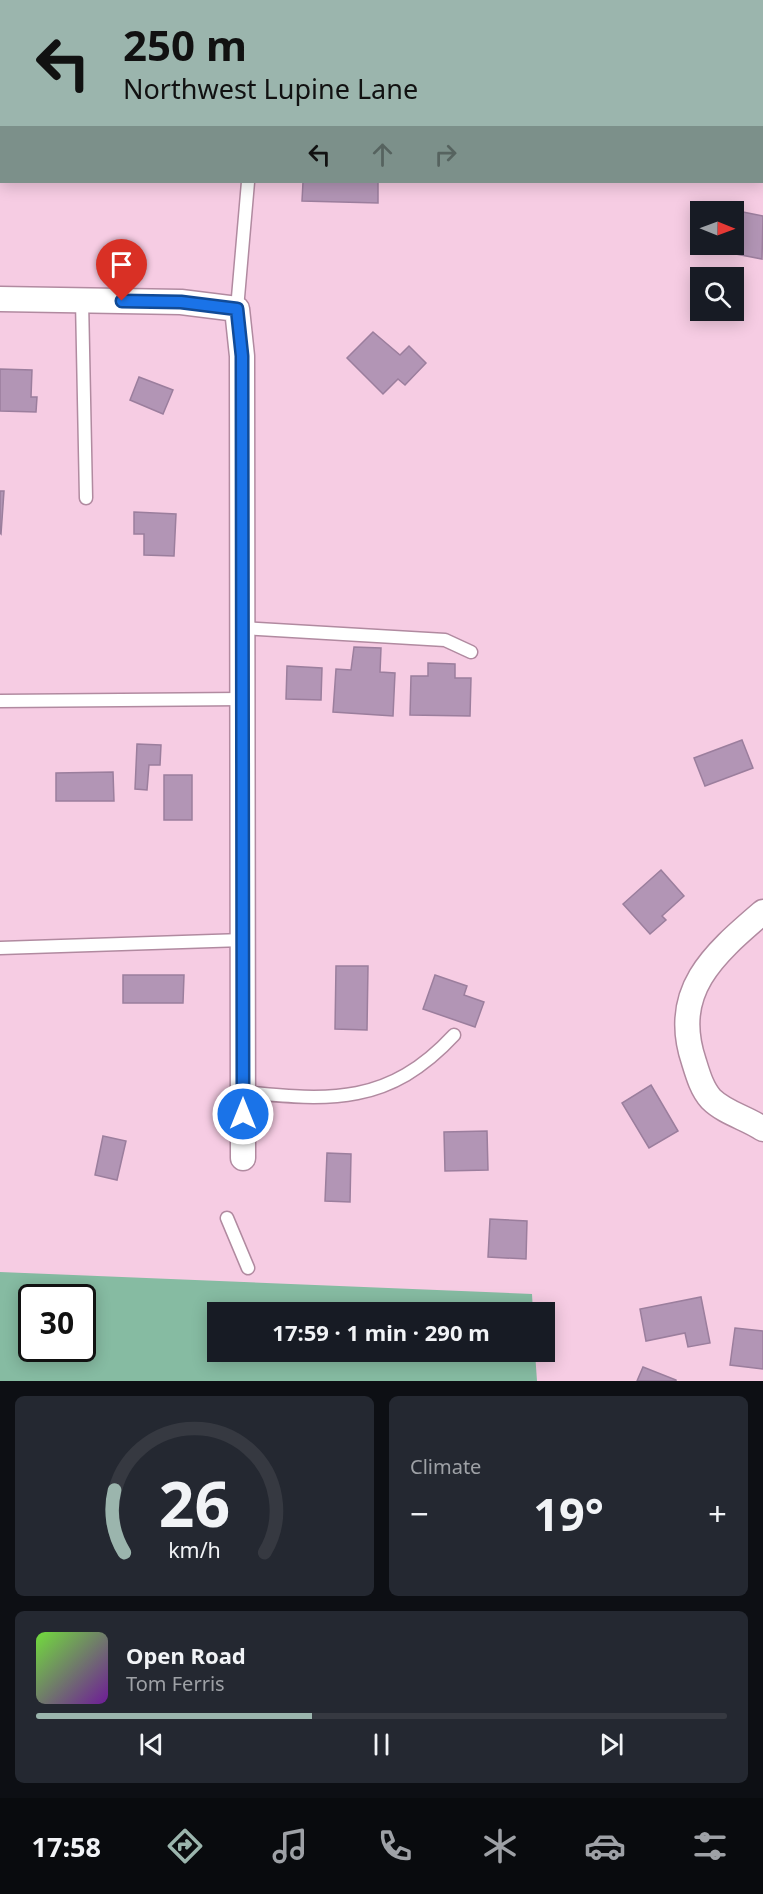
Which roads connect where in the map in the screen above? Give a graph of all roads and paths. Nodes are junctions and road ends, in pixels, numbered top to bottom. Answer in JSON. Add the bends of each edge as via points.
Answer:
{"nodes":[{"id":1,"x":248,"y":183,"type":"edge"},
{"id":2,"x":0,"y":299,"type":"edge"},
{"id":3,"x":82,"y":300,"type":"junction"},
{"id":4,"x":237,"y":309,"type":"junction"},
{"id":5,"x":86,"y":498,"type":"dead end"},
{"id":6,"x":243,"y":628,"type":"junction"},
{"id":7,"x":471,"y":652,"type":"dead end"},
{"id":8,"x":243,"y":699,"type":"junction"},
{"id":9,"x":0,"y":701,"type":"edge"},
{"id":10,"x":763,"y":912,"type":"edge"},
{"id":11,"x":243,"y":940,"type":"junction"},
{"id":12,"x":0,"y":948,"type":"edge"},
{"id":13,"x":454,"y":1035,"type":"dead end"},
{"id":14,"x":243,"y":1092,"type":"junction"},
{"id":15,"x":763,"y":1129,"type":"edge"},
{"id":16,"x":243,"y":1158,"type":"dead end"},
{"id":17,"x":227,"y":1218,"type":"dead end"},
{"id":18,"x":248,"y":1268,"type":"dead end"}],
"edges":[{"from":1,"to":4,"type":"lane"},
{"from":2,"to":3,"type":"street"},
{"from":3,"to":4,"type":"street","via":[[181,302]]},
{"from":3,"to":5,"type":"lane"},
{"from":4,"to":6,"type":"street","via":[[242,356]]},
{"from":6,"to":7,"type":"lane","via":[[445,640]]},
{"from":6,"to":8,"type":"street"},
{"from":8,"to":9,"type":"lane"},
{"from":8,"to":11,"type":"street"},
{"from":10,"to":15,"type":"street","via":[[725,944],[700,974],[687,1006],[687,1025],[691,1054],[711,1099]]},
{"from":11,"to":12,"type":"lane"},
{"from":11,"to":14,"type":"street"},
{"from":13,"to":14,"type":"lane","via":[[437,1053],[398,1081],[363,1092],[313,1099]]},
{"from":14,"to":16,"type":"street"},
{"from":17,"to":18,"type":"lane"}]}
